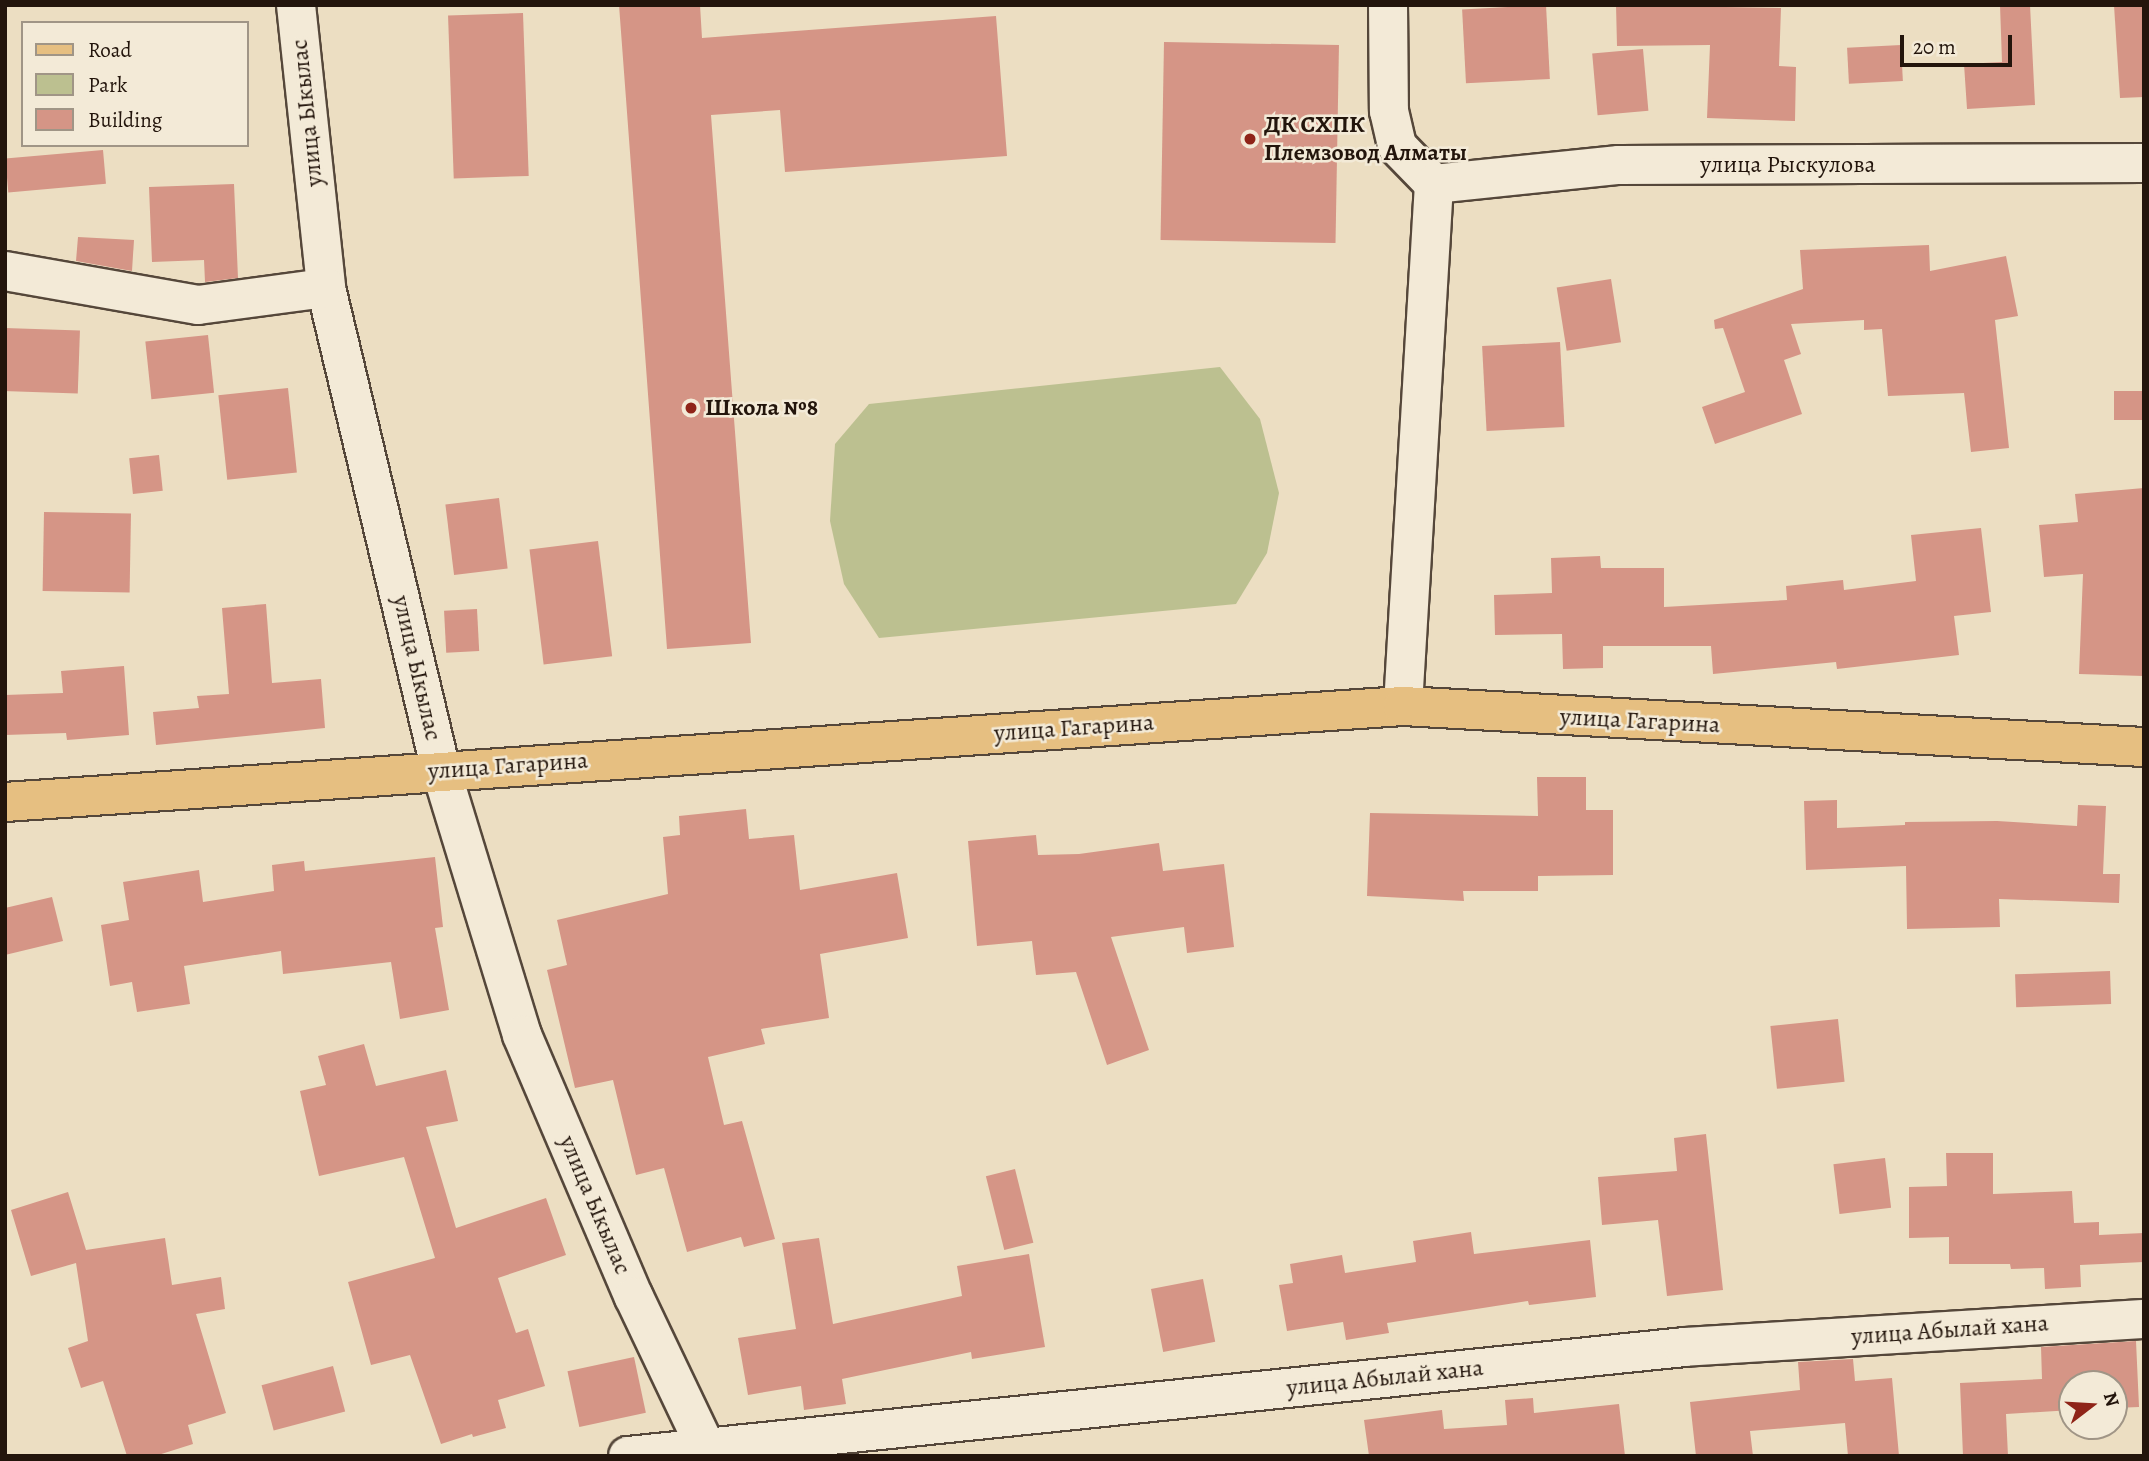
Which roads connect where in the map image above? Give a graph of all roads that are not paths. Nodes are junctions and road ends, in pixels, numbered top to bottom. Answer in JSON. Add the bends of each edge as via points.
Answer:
{"nodes":[{"id":1,"x":296,"y":5,"type":"edge"},
{"id":2,"x":1388,"y":5,"type":"edge"},
{"id":3,"x":2144,"y":163,"type":"edge"},
{"id":4,"x":1434,"y":184,"type":"junction"},
{"id":5,"x":5,"y":271,"type":"edge"},
{"id":6,"x":326,"y":288,"type":"junction"},
{"id":7,"x":1404,"y":706,"type":"junction"},
{"id":8,"x":2144,"y":747,"type":"edge"},
{"id":9,"x":441,"y":770,"type":"junction"},
{"id":10,"x":5,"y":802,"type":"edge"},
{"id":11,"x":2144,"y":1319,"type":"edge"},
{"id":12,"x":709,"y":1452,"type":"edge"},
{"id":13,"x":628,"y":1456,"type":"edge"}],
"edges":[{"from":1,"to":6,"type":"street","name":"улица Ыкылас"},
{"from":2,"to":4,"type":"street","via":[[1389,111],[1397,146]]},
{"from":3,"to":4,"type":"street","name":"улица Рыскулова","via":[[1619,165]]},
{"from":4,"to":7,"type":"street"},
{"from":5,"to":6,"type":"street","via":[[198,305]]},
{"from":6,"to":9,"type":"street","name":"улица Ыкылас"},
{"from":7,"to":8,"type":"main road","name":"улица Гагарина"},
{"from":7,"to":9,"type":"main road","name":"улица Гагарина"},
{"from":9,"to":10,"type":"main road","name":"улица Гагарина"},
{"from":9,"to":12,"type":"street","name":"улица Ыкылас","via":[[522,1035],[634,1297]]},
{"from":11,"to":12,"type":"street","name":"улица Абылай хана","via":[[1684,1347]]},
{"from":12,"to":13,"type":"street","name":"улица Абылай хана"}]}
